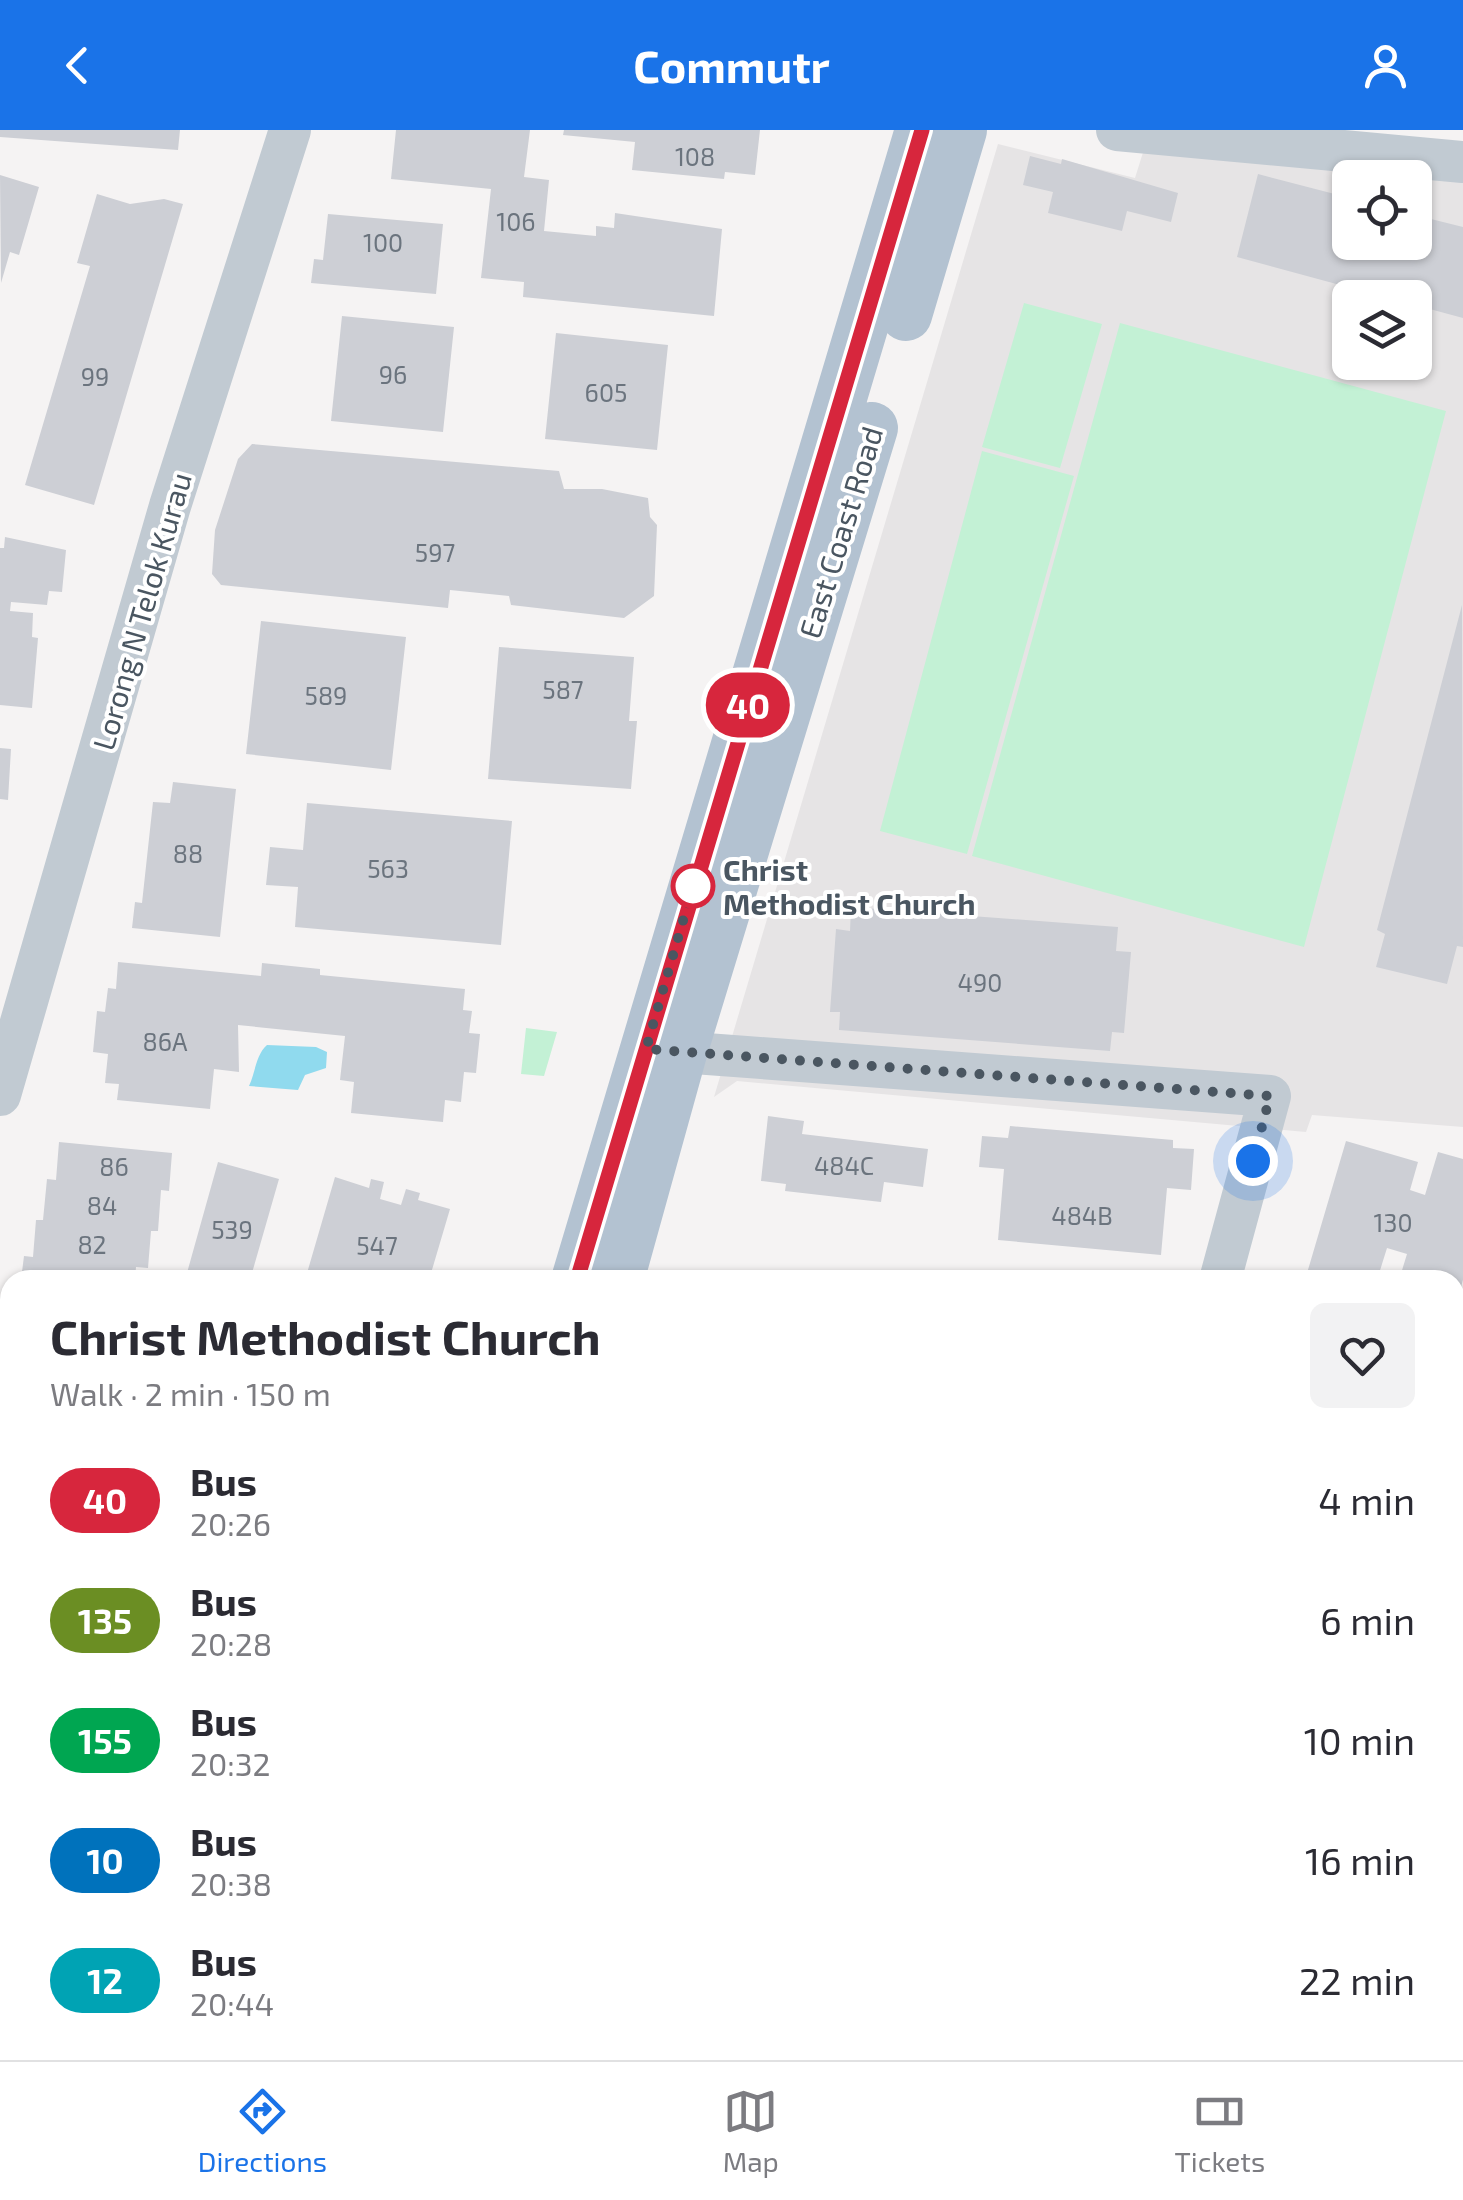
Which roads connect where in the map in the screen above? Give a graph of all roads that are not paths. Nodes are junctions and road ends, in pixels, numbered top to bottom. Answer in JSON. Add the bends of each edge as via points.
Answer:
{"nodes":[{"id":1,"x":290,"y":130,"type":"edge"},
{"id":2,"x":922,"y":130,"type":"edge"},
{"id":3,"x":961,"y":130,"type":"edge"},
{"id":4,"x":1118,"y":130,"type":"edge"},
{"id":5,"x":1463,"y":162,"type":"edge"},
{"id":6,"x":663,"y":1051,"type":"junction"},
{"id":7,"x":0,"y":1094,"type":"edge"},
{"id":8,"x":581,"y":1270,"type":"edge"},
{"id":9,"x":620,"y":1270,"type":"edge"},
{"id":10,"x":1223,"y":1270,"type":"edge"}],
"edges":[{"from":1,"to":7,"type":"street","name":"Lorong N Telok Kurau","via":[[170,506]]},
{"from":2,"to":6,"type":"main road","name":"East Coast Road"},
{"from":3,"to":6,"type":"main road","name":"East Coast Road"},
{"from":4,"to":5,"type":"street"},
{"from":6,"to":8,"type":"main road","name":"East Coast Road"},
{"from":6,"to":9,"type":"main road","name":"East Coast Road"},
{"from":6,"to":10,"type":"street","via":[[1266,1112]]}]}
